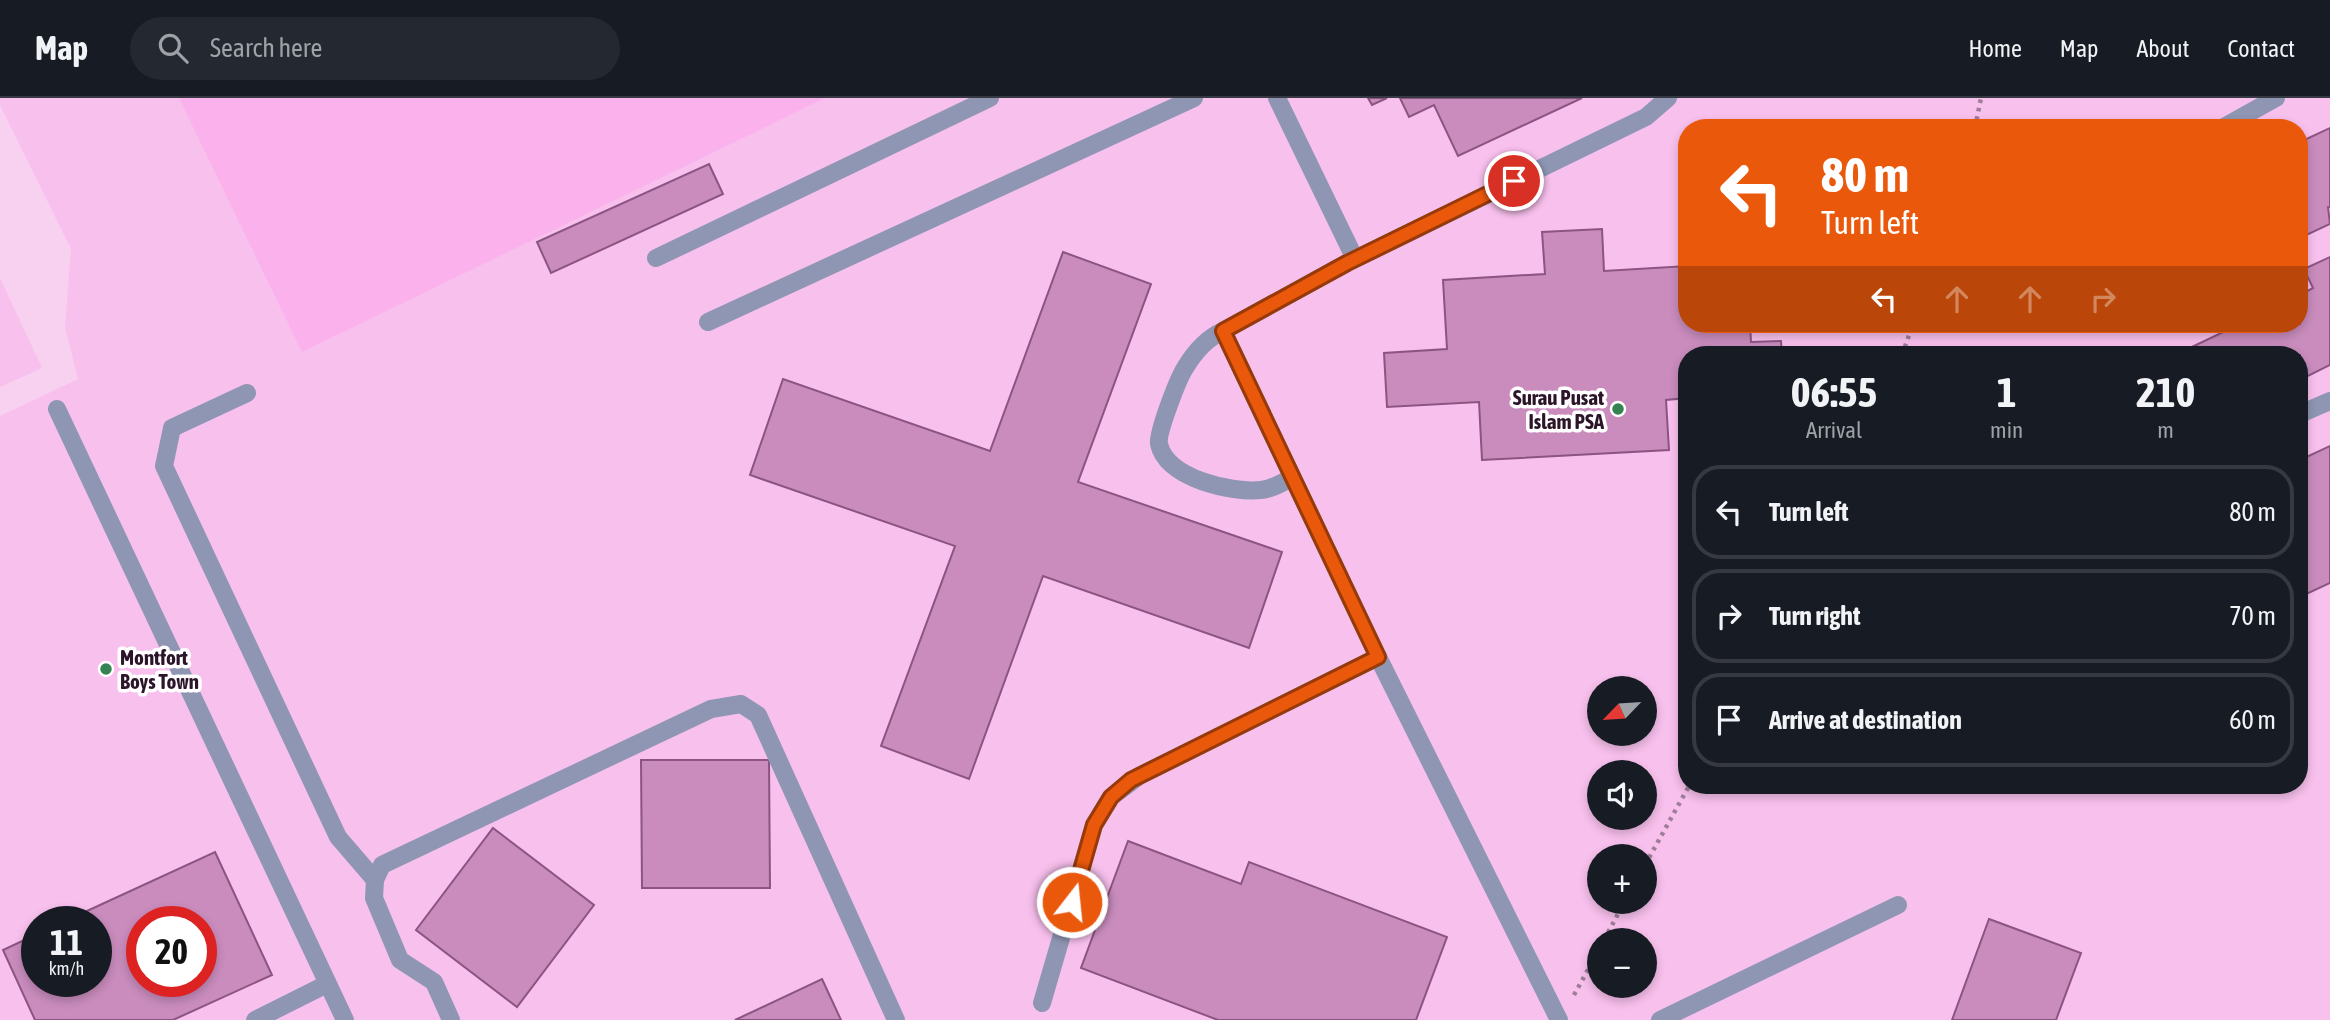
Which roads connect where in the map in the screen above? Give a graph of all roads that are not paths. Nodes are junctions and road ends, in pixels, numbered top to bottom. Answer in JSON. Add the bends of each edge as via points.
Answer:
{"nodes":[{"id":1,"x":990,"y":98,"type":"edge"},
{"id":2,"x":1194,"y":98,"type":"edge"},
{"id":3,"x":1277,"y":98,"type":"edge"},
{"id":4,"x":1668,"y":98,"type":"edge"},
{"id":5,"x":2276,"y":98,"type":"edge"},
{"id":6,"x":2238,"y":119,"type":"edge"},
{"id":7,"x":656,"y":258,"type":"dead end"},
{"id":8,"x":1355,"y":259,"type":"junction"},
{"id":9,"x":708,"y":322,"type":"dead end"},
{"id":10,"x":1223,"y":331,"type":"junction"},
{"id":11,"x":247,"y":393,"type":"dead end"},
{"id":12,"x":2330,"y":401,"type":"edge"},
{"id":13,"x":57,"y":409,"type":"dead end"},
{"id":14,"x":2308,"y":411,"type":"edge"},
{"id":15,"x":1291,"y":478,"type":"junction"},
{"id":16,"x":1378,"y":657,"type":"junction"},
{"id":17,"x":375,"y":880,"type":"junction"},
{"id":18,"x":1898,"y":905,"type":"dead end"},
{"id":19,"x":327,"y":984,"type":"junction"},
{"id":20,"x":1042,"y":1003,"type":"dead end"},
{"id":21,"x":255,"y":1020,"type":"edge"},
{"id":22,"x":345,"y":1020,"type":"edge"},
{"id":23,"x":451,"y":1020,"type":"edge"},
{"id":24,"x":896,"y":1020,"type":"edge"},
{"id":25,"x":1559,"y":1020,"type":"edge"},
{"id":26,"x":1660,"y":1020,"type":"edge"}],
"edges":[{"from":1,"to":7,"type":"lane"},
{"from":2,"to":9,"type":"lane"},
{"from":3,"to":8,"type":"lane"},
{"from":4,"to":8,"type":"lane","via":[[1646,117]]},
{"from":5,"to":6,"type":"lane"},
{"from":8,"to":10,"type":"lane"},
{"from":10,"to":15,"type":"lane"},
{"from":10,"to":15,"type":"lane","via":[[1210,337],[1184,369],[1161,426],[1159,444],[1171,463],[1192,478],[1223,488],[1263,490]]},
{"from":11,"to":17,"type":"lane","via":[[172,428],[164,466],[338,837]]},
{"from":12,"to":14,"type":"lane"},
{"from":13,"to":19,"type":"lane"},
{"from":15,"to":16,"type":"lane"},
{"from":16,"to":20,"type":"lane","via":[[1139,776],[1111,797],[1094,825]]},
{"from":16,"to":25,"type":"lane"},
{"from":17,"to":23,"type":"lane","via":[[374,898],[400,960],[433,982]]},
{"from":17,"to":24,"type":"lane","via":[[382,865],[711,709],[741,704],[758,715]]},
{"from":18,"to":26,"type":"lane"},
{"from":19,"to":21,"type":"lane"},
{"from":19,"to":22,"type":"lane"}]}
